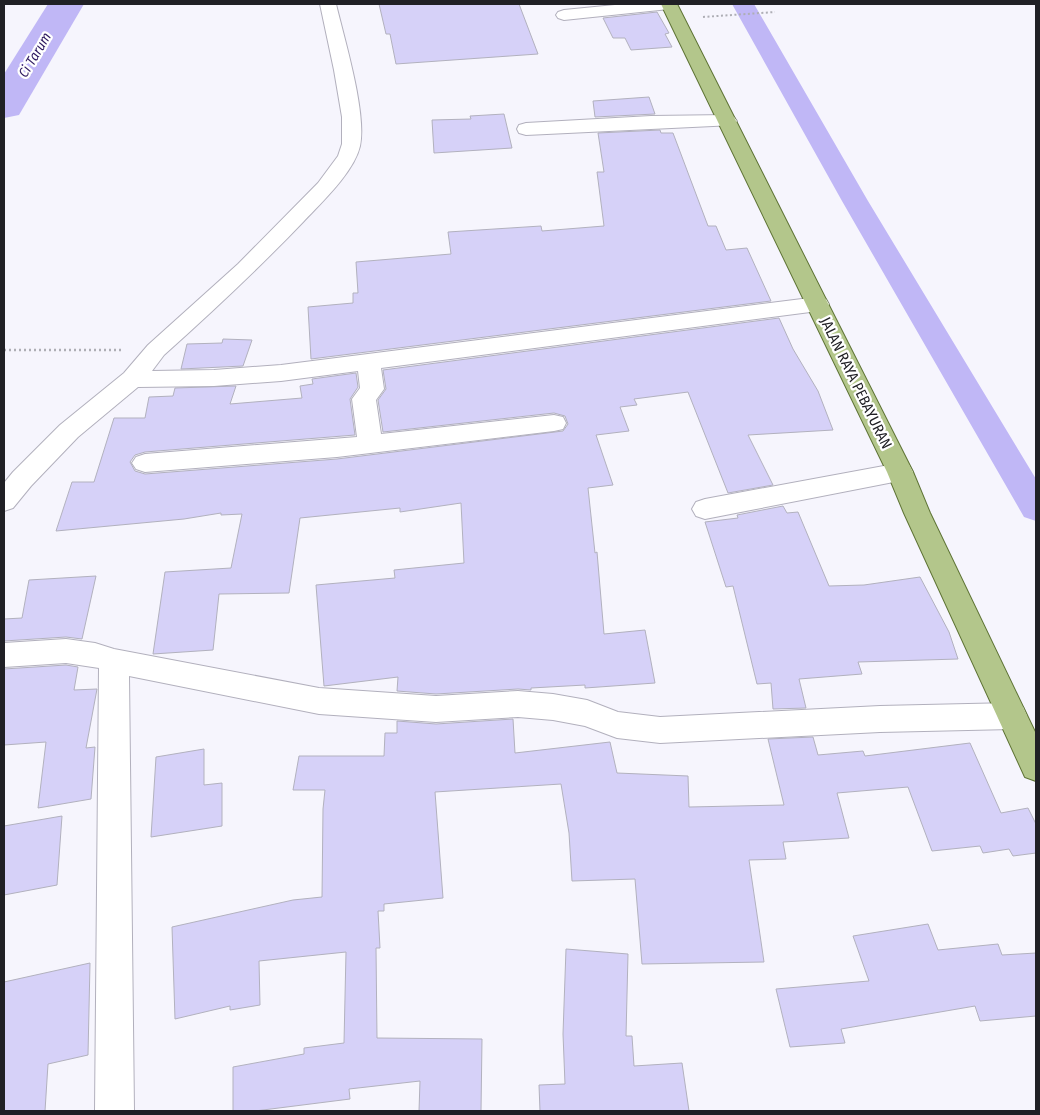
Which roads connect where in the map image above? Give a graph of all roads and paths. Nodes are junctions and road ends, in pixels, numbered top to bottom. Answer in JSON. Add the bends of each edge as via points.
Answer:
{"nodes":[{"id":1,"x":328,"y":4,"type":"edge"},
{"id":2,"x":671,"y":8,"type":"edge"},
{"id":3,"x":775,"y":12,"type":"dead end"},
{"id":4,"x":564,"y":16,"type":"dead end"},
{"id":5,"x":728,"y":121,"type":"junction"},
{"id":6,"x":526,"y":128,"type":"dead end"},
{"id":7,"x":818,"y":304,"type":"junction"},
{"id":8,"x":4,"y":350,"type":"edge"},
{"id":9,"x":156,"y":350,"type":"junction"},
{"id":10,"x":370,"y":361,"type":"junction"},
{"id":11,"x":132,"y":379,"type":"junction"},
{"id":12,"x":554,"y":423,"type":"dead end"},
{"id":13,"x":370,"y":444,"type":"junction"},
{"id":14,"x":146,"y":463,"type":"dead end"},
{"id":15,"x":900,"y":472,"type":"junction"},
{"id":16,"x":4,"y":501,"type":"edge"},
{"id":17,"x":705,"y":509,"type":"dead end"},
{"id":18,"x":4,"y":655,"type":"edge"},
{"id":19,"x":114,"y":661,"type":"junction"},
{"id":20,"x":1012,"y":716,"type":"junction"},
{"id":21,"x":1036,"y":767,"type":"edge"},
{"id":22,"x":114,"y":1111,"type":"edge"}],
"edges":[{"from":1,"to":9,"type":"street","via":[[350,117],[351,144],[347,157],[325,187],[246,269]]},
{"from":2,"to":3,"type":"path"},
{"from":2,"to":4,"type":"street"},
{"from":2,"to":5,"type":"main road","name":"JALAN RAYA PEBAYURAN"},
{"from":5,"to":6,"type":"street"},
{"from":5,"to":7,"type":"main road","name":"JALAN RAYA PEBAYURAN"},
{"from":7,"to":10,"type":"street"},
{"from":7,"to":15,"type":"main road","name":"JALAN RAYA PEBAYURAN"},
{"from":8,"to":9,"type":"path"},
{"from":9,"to":11,"type":"street"},
{"from":10,"to":11,"type":"street","via":[[281,373]]},
{"from":10,"to":13,"type":"street","via":[[372,389],[364,399]]},
{"from":11,"to":16,"type":"street","via":[[69,431]]},
{"from":12,"to":13,"type":"street"},
{"from":13,"to":14,"type":"street"},
{"from":15,"to":17,"type":"street"},
{"from":15,"to":20,"type":"main road","name":"JALAN RAYA PEBAYURAN"},
{"from":18,"to":19,"type":"street","via":[[66,652]]},
{"from":19,"to":20,"type":"street","via":[[319,702],[436,709],[518,704],[553,706],[642,729],[918,716]]},
{"from":19,"to":22,"type":"street"},
{"from":20,"to":21,"type":"main road","name":"JALAN RAYA PEBAYURAN"}]}
